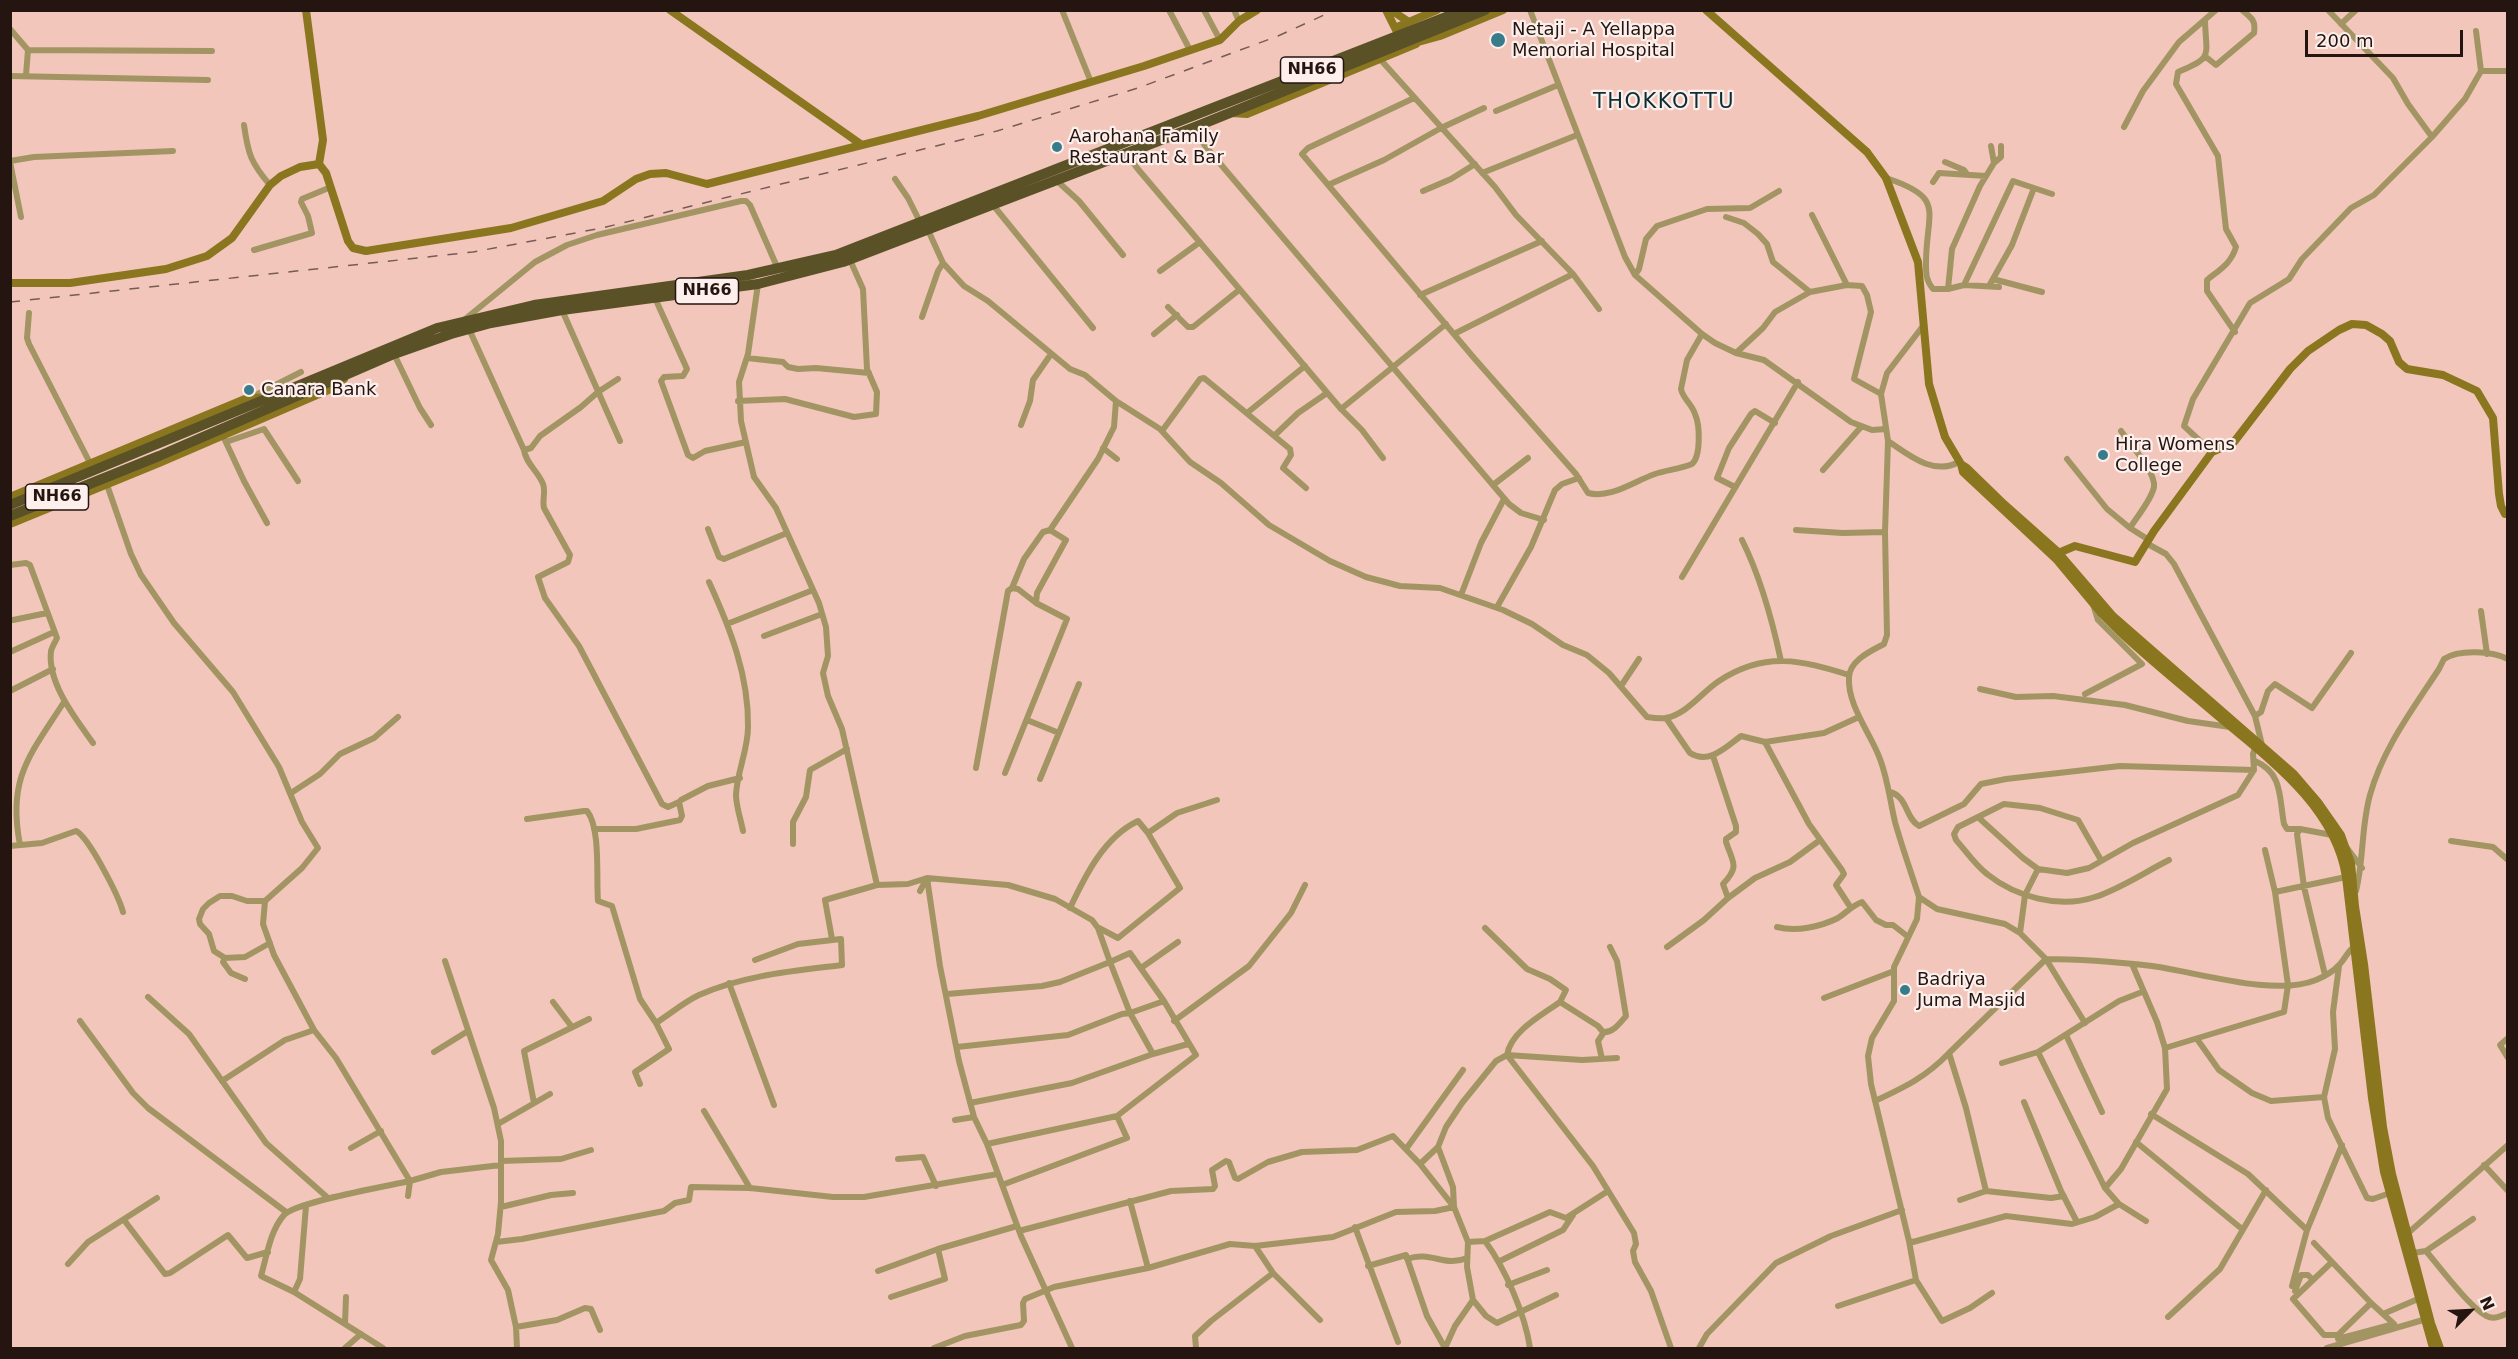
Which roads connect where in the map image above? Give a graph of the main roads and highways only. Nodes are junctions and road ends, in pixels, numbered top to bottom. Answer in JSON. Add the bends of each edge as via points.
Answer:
{"nodes":[{"id":1,"x":306,"y":10,"type":"edge"},
{"id":2,"x":670,"y":10,"type":"edge"},
{"id":3,"x":1257,"y":10,"type":"edge"},
{"id":4,"x":1386,"y":10,"type":"edge"},
{"id":5,"x":1391,"y":10,"type":"edge"},
{"id":6,"x":1437,"y":10,"type":"edge"},
{"id":7,"x":1485,"y":10,"type":"edge"},
{"id":8,"x":1503,"y":10,"type":"edge"},
{"id":9,"x":1706,"y":10,"type":"edge"},
{"id":10,"x":1462,"y":14,"type":"edge"},
{"id":11,"x":1410,"y":22,"type":"junction"},
{"id":12,"x":1400,"y":35,"type":"junction"},
{"id":13,"x":1416,"y":44,"type":"junction"},
{"id":14,"x":1378,"y":58,"type":"junction"},
{"id":15,"x":1227,"y":108,"type":"junction"},
{"id":16,"x":862,"y":145,"type":"junction"},
{"id":17,"x":319,"y":164,"type":"junction"},
{"id":18,"x":924,"y":226,"type":"junction"},
{"id":19,"x":10,"y":283,"type":"edge"},
{"id":20,"x":466,"y":325,"type":"junction"},
{"id":21,"x":357,"y":370,"type":"junction"},
{"id":22,"x":266,"y":399,"type":"junction"},
{"id":23,"x":100,"y":472,"type":"junction"},
{"id":24,"x":10,"y":497,"type":"edge"},
{"id":25,"x":10,"y":506,"type":"edge"},
{"id":26,"x":2508,"y":514,"type":"edge"},
{"id":27,"x":10,"y":516,"type":"edge"},
{"id":28,"x":10,"y":524,"type":"edge"},
{"id":29,"x":2056,"y":554,"type":"junction"},
{"id":30,"x":2243,"y":733,"type":"junction"},
{"id":31,"x":2258,"y":746,"type":"junction"},
{"id":32,"x":2353,"y":920,"type":"junction"},
{"id":33,"x":2357,"y":945,"type":"junction"},
{"id":34,"x":2396,"y":1205,"type":"junction"},
{"id":35,"x":2416,"y":1278,"type":"junction"},
{"id":36,"x":2433,"y":1348,"type":"edge"},
{"id":37,"x":2440,"y":1348,"type":"edge"}],
"edges":[{"from":1,"to":17,"type":"main road","via":[[323,140]]},
{"from":2,"to":16,"type":"main road"},
{"from":3,"to":16,"type":"main road","via":[[1220,40],[978,116]]},
{"from":4,"to":12,"type":"main road"},
{"from":5,"to":11,"type":"main road"},
{"from":6,"to":11,"type":"main road"},
{"from":7,"to":10,"type":"highway","number":"NH66"},
{"from":8,"to":13,"type":"main road"},
{"from":9,"to":29,"type":"main road","via":[[1854,140],[1886,178],[1923,279],[1929,384],[1945,437],[1963,472],[1979,489]]},
{"from":10,"to":12,"type":"highway","number":"NH66"},
{"from":11,"to":12,"type":"main road"},
{"from":12,"to":13,"type":"main road"},
{"from":12,"to":14,"type":"highway","number":"NH66"},
{"from":12,"to":15,"type":"highway","number":"NH66"},
{"from":13,"to":14,"type":"main road"},
{"from":14,"to":15,"type":"highway","number":"NH66"},
{"from":15,"to":18,"type":"highway","number":"NH66"},
{"from":15,"to":18,"type":"highway","number":"NH66","via":[[1194,127],[993,205]]},
{"from":16,"to":17,"type":"main road","via":[[707,184],[666,173],[650,174],[603,201],[511,228],[366,250],[353,248],[348,242],[326,173]]},
{"from":17,"to":19,"type":"main road","via":[[300,167],[270,185],[232,238],[207,256],[166,268],[70,283]]},
{"from":18,"to":20,"type":"highway","number":"NH66","via":[[778,269],[534,305]]},
{"from":18,"to":20,"type":"highway","number":"NH66","via":[[850,260],[758,284]]},
{"from":20,"to":21,"type":"highway","number":"NH66"},
{"from":20,"to":22,"type":"highway","number":"NH66","via":[[397,343]]},
{"from":21,"to":23,"type":"highway","number":"NH66"},
{"from":21,"to":23,"type":"main road","via":[[333,387],[224,438]]},
{"from":22,"to":23,"type":"highway","number":"NH66"},
{"from":22,"to":23,"type":"main road","via":[[252,397]]},
{"from":23,"to":24,"type":"main road"},
{"from":23,"to":25,"type":"highway","number":"NH66"},
{"from":23,"to":27,"type":"highway","number":"NH66"},
{"from":23,"to":28,"type":"main road"},
{"from":26,"to":29,"type":"main road","via":[[2501,506],[2499,494],[2493,418],[2477,391],[2443,375],[2407,369],[2399,362],[2390,341],[2366,325],[2352,324],[2308,351],[2234,442],[2212,452],[2135,562],[2075,546]]},
{"from":29,"to":30,"type":"main road","via":[[2113,616]]},
{"from":29,"to":30,"type":"main road","via":[[2093,604],[2131,642],[2230,727]]},
{"from":30,"to":31,"type":"main road"},
{"from":31,"to":32,"type":"main road","via":[[2299,789],[2333,835],[2343,857]]},
{"from":31,"to":32,"type":"main road","via":[[2306,787],[2347,848]]},
{"from":32,"to":33,"type":"main road"},
{"from":33,"to":34,"type":"main road"},
{"from":33,"to":34,"type":"main road","via":[[2372,1098],[2390,1193]]},
{"from":34,"to":35,"type":"main road"},
{"from":34,"to":35,"type":"main road"},
{"from":35,"to":36,"type":"main road","via":[[2423,1320]]},
{"from":35,"to":37,"type":"main road"}]}
